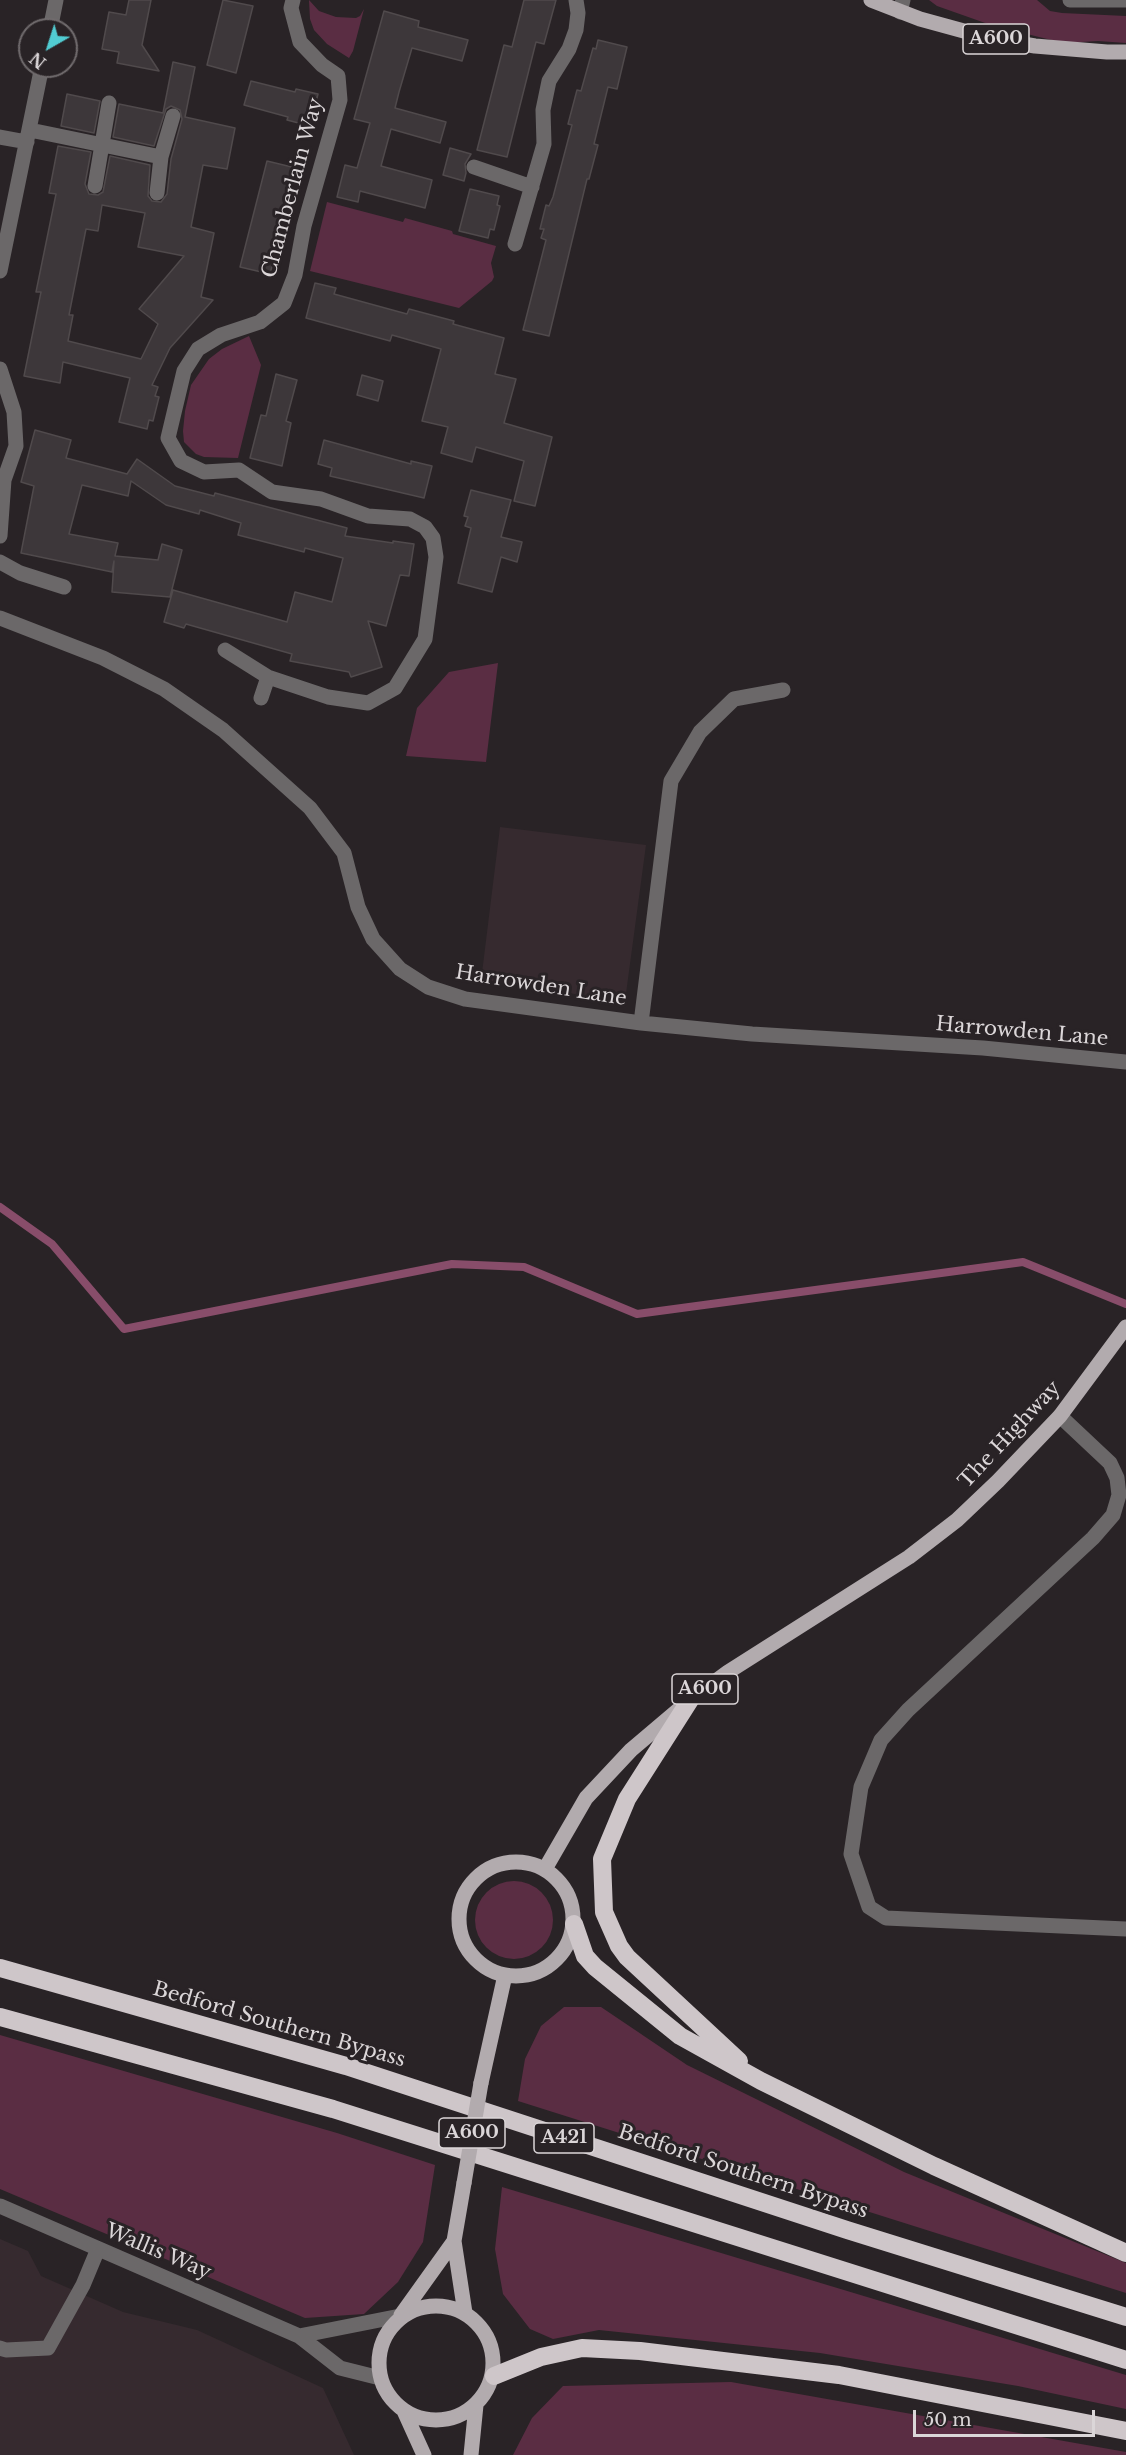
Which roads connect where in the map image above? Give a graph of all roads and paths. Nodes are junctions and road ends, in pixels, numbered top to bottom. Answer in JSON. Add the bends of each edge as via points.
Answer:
{"nodes":[{"id":1,"x":56,"y":0,"type":"edge"},
{"id":2,"x":293,"y":0,"type":"edge"},
{"id":3,"x":576,"y":0,"type":"edge"},
{"id":4,"x":871,"y":0,"type":"edge"},
{"id":5,"x":1070,"y":0,"type":"edge"},
{"id":6,"x":1126,"y":0,"type":"edge"},
{"id":7,"x":902,"y":6,"type":"edge"},
{"id":8,"x":52,"y":18,"type":"edge"},
{"id":9,"x":1126,"y":52,"type":"edge"},
{"id":10,"x":40,"y":78,"type":"edge"},
{"id":11,"x":109,"y":104,"type":"dead end"},
{"id":12,"x":173,"y":116,"type":"dead end"},
{"id":13,"x":28,"y":136,"type":"junction"},
{"id":14,"x":0,"y":137,"type":"edge"},
{"id":15,"x":101,"y":144,"type":"junction"},
{"id":16,"x":161,"y":157,"type":"junction"},
{"id":17,"x":474,"y":167,"type":"dead end"},
{"id":18,"x":95,"y":186,"type":"dead end"},
{"id":19,"x":532,"y":187,"type":"junction"},
{"id":20,"x":157,"y":193,"type":"dead end"},
{"id":21,"x":514,"y":244,"type":"dead end"},
{"id":22,"x":0,"y":271,"type":"edge"},
{"id":23,"x":0,"y":369,"type":"edge"},
{"id":24,"x":0,"y":536,"type":"edge"},
{"id":25,"x":0,"y":562,"type":"edge"},
{"id":26,"x":64,"y":587,"type":"dead end"},
{"id":27,"x":0,"y":618,"type":"edge"},
{"id":28,"x":225,"y":650,"type":"dead end"},
{"id":29,"x":268,"y":676,"type":"junction"},
{"id":30,"x":783,"y":690,"type":"dead end"},
{"id":31,"x":261,"y":698,"type":"dead end"},
{"id":32,"x":641,"y":1023,"type":"junction"},
{"id":33,"x":1126,"y":1062,"type":"edge"},
{"id":34,"x":1123,"y":1331,"type":"edge"},
{"id":35,"x":1060,"y":1416,"type":"junction"},
{"id":36,"x":690,"y":1700,"type":"junction"},
{"id":37,"x":545,"y":1869,"type":"junction"},
{"id":38,"x":574,"y":1924,"type":"junction"},
{"id":39,"x":1126,"y":1929,"type":"edge"},
{"id":40,"x":0,"y":1968,"type":"edge"},
{"id":41,"x":505,"y":1975,"type":"junction"},
{"id":42,"x":0,"y":2017,"type":"edge"},
{"id":43,"x":761,"y":2081,"type":"junction"},
{"id":44,"x":0,"y":2206,"type":"edge"},
{"id":45,"x":453,"y":2241,"type":"junction"},
{"id":46,"x":98,"y":2249,"type":"junction"},
{"id":47,"x":1126,"y":2253,"type":"edge"},
{"id":48,"x":465,"y":2313,"type":"junction"},
{"id":49,"x":400,"y":2316,"type":"junction"},
{"id":50,"x":1126,"y":2317,"type":"edge"},
{"id":51,"x":299,"y":2336,"type":"junction"},
{"id":52,"x":0,"y":2348,"type":"edge"},
{"id":53,"x":1126,"y":2360,"type":"edge"},
{"id":54,"x":494,"y":2376,"type":"junction"},
{"id":55,"x":380,"y":2378,"type":"junction"},
{"id":56,"x":476,"y":2405,"type":"junction"},
{"id":57,"x":404,"y":2411,"type":"junction"},
{"id":58,"x":1126,"y":2431,"type":"edge"},
{"id":59,"x":424,"y":2455,"type":"edge"},
{"id":60,"x":471,"y":2455,"type":"edge"}],
"edges":[{"from":1,"to":8,"type":"street"},
{"from":2,"to":29,"type":"street","name":"Chamberlain Way","via":[[291,8],[300,42],[338,76],[340,100],[304,226],[295,275],[284,303],[260,322],[221,335],[198,349],[184,371],[168,438],[181,461],[204,472],[239,470],[272,492],[321,499],[368,516],[410,519],[425,527],[433,538],[436,557],[425,639],[395,688],[368,703],[328,697]]},
{"from":3,"to":19,"type":"street","via":[[576,30],[549,81],[543,110],[544,144]]},
{"from":4,"to":7,"type":"main road","number":"A600"},
{"from":5,"to":6,"type":"street"},
{"from":7,"to":9,"type":"main road","number":"A600","via":[[993,39]]},
{"from":10,"to":13,"type":"street"},
{"from":11,"to":15,"type":"street"},
{"from":12,"to":16,"type":"street"},
{"from":13,"to":14,"type":"street"},
{"from":13,"to":15,"type":"street"},
{"from":13,"to":22,"type":"street"},
{"from":15,"to":16,"type":"street"},
{"from":15,"to":18,"type":"street"},
{"from":16,"to":20,"type":"street"},
{"from":17,"to":19,"type":"street"},
{"from":19,"to":21,"type":"street"},
{"from":23,"to":24,"type":"street","via":[[14,412],[16,446],[4,480]]},
{"from":25,"to":26,"type":"street"},
{"from":27,"to":32,"type":"street","name":"Harrowden Lane","via":[[103,658],[164,689],[223,730],[310,808],[344,853],[358,907],[373,939],[400,969],[428,987],[465,999]]},
{"from":28,"to":29,"type":"street","name":"Chamberlain Way"},
{"from":29,"to":31,"type":"street"},
{"from":30,"to":32,"type":"street","via":[[734,699],[700,732],[671,781]]},
{"from":32,"to":33,"type":"street","name":"Harrowden Lane"},
{"from":34,"to":35,"type":"main road","name":"The Highway","number":"A600"},
{"from":35,"to":36,"type":"main road","name":"The Highway","number":"A600","via":[[957,1520],[909,1557]]},
{"from":35,"to":39,"type":"street","via":[[1110,1463],[1119,1495],[1113,1515],[881,1740],[861,1787],[850,1854],[869,1907],[886,1918]]},
{"from":36,"to":37,"type":"main road","number":"A600","via":[[631,1750],[586,1798]]},
{"from":36,"to":43,"type":"highway","via":[[627,1799],[606,1849],[602,1859],[604,1912],[627,1958]]},
{"from":37,"to":38,"type":"main road","via":[[568,1892]]},
{"from":37,"to":41,"type":"main road","via":[[527,1862],[507,1862],[488,1869],[473,1881],[462,1898],[462,1938],[472,1955],[487,1968]]},
{"from":38,"to":41,"type":"main road","via":[[569,1942],[543,1970],[524,1976]]},
{"from":38,"to":43,"type":"highway","via":[[585,1956],[595,1967],[680,2036]]},
{"from":40,"to":50,"type":"highway","name":"Bedford Southern Bypass","number":"A421","via":[[346,2066]]},
{"from":41,"to":45,"type":"main road","number":"A600","bridge":true},
{"from":42,"to":53,"type":"highway","number":"A421","via":[[333,2109]]},
{"from":43,"to":47,"type":"highway","via":[[934,2166]]},
{"from":44,"to":46,"type":"street","name":"Wallis Way"},
{"from":45,"to":48,"type":"main road","number":"A600"},
{"from":45,"to":49,"type":"main road"},
{"from":46,"to":51,"type":"street","name":"Wallis Way"},
{"from":46,"to":52,"type":"street","via":[[48,2348]]},
{"from":48,"to":49,"type":"main road","via":[[416,2308]]},
{"from":48,"to":54,"type":"main road","via":[[480,2324],[490,2340]]},
{"from":49,"to":51,"type":"street"},
{"from":49,"to":55,"type":"main road","via":[[381,2344],[377,2359]]},
{"from":51,"to":55,"type":"street","name":"Wallis Way","via":[[340,2367]]},
{"from":54,"to":56,"type":"main road"},
{"from":54,"to":58,"type":"highway","via":[[541,2357],[582,2348],[640,2351],[840,2375]]},
{"from":55,"to":57,"type":"main road"},
{"from":56,"to":57,"type":"main road","via":[[443,2419]]},
{"from":56,"to":60,"type":"main road"},
{"from":57,"to":59,"type":"main road"}]}
